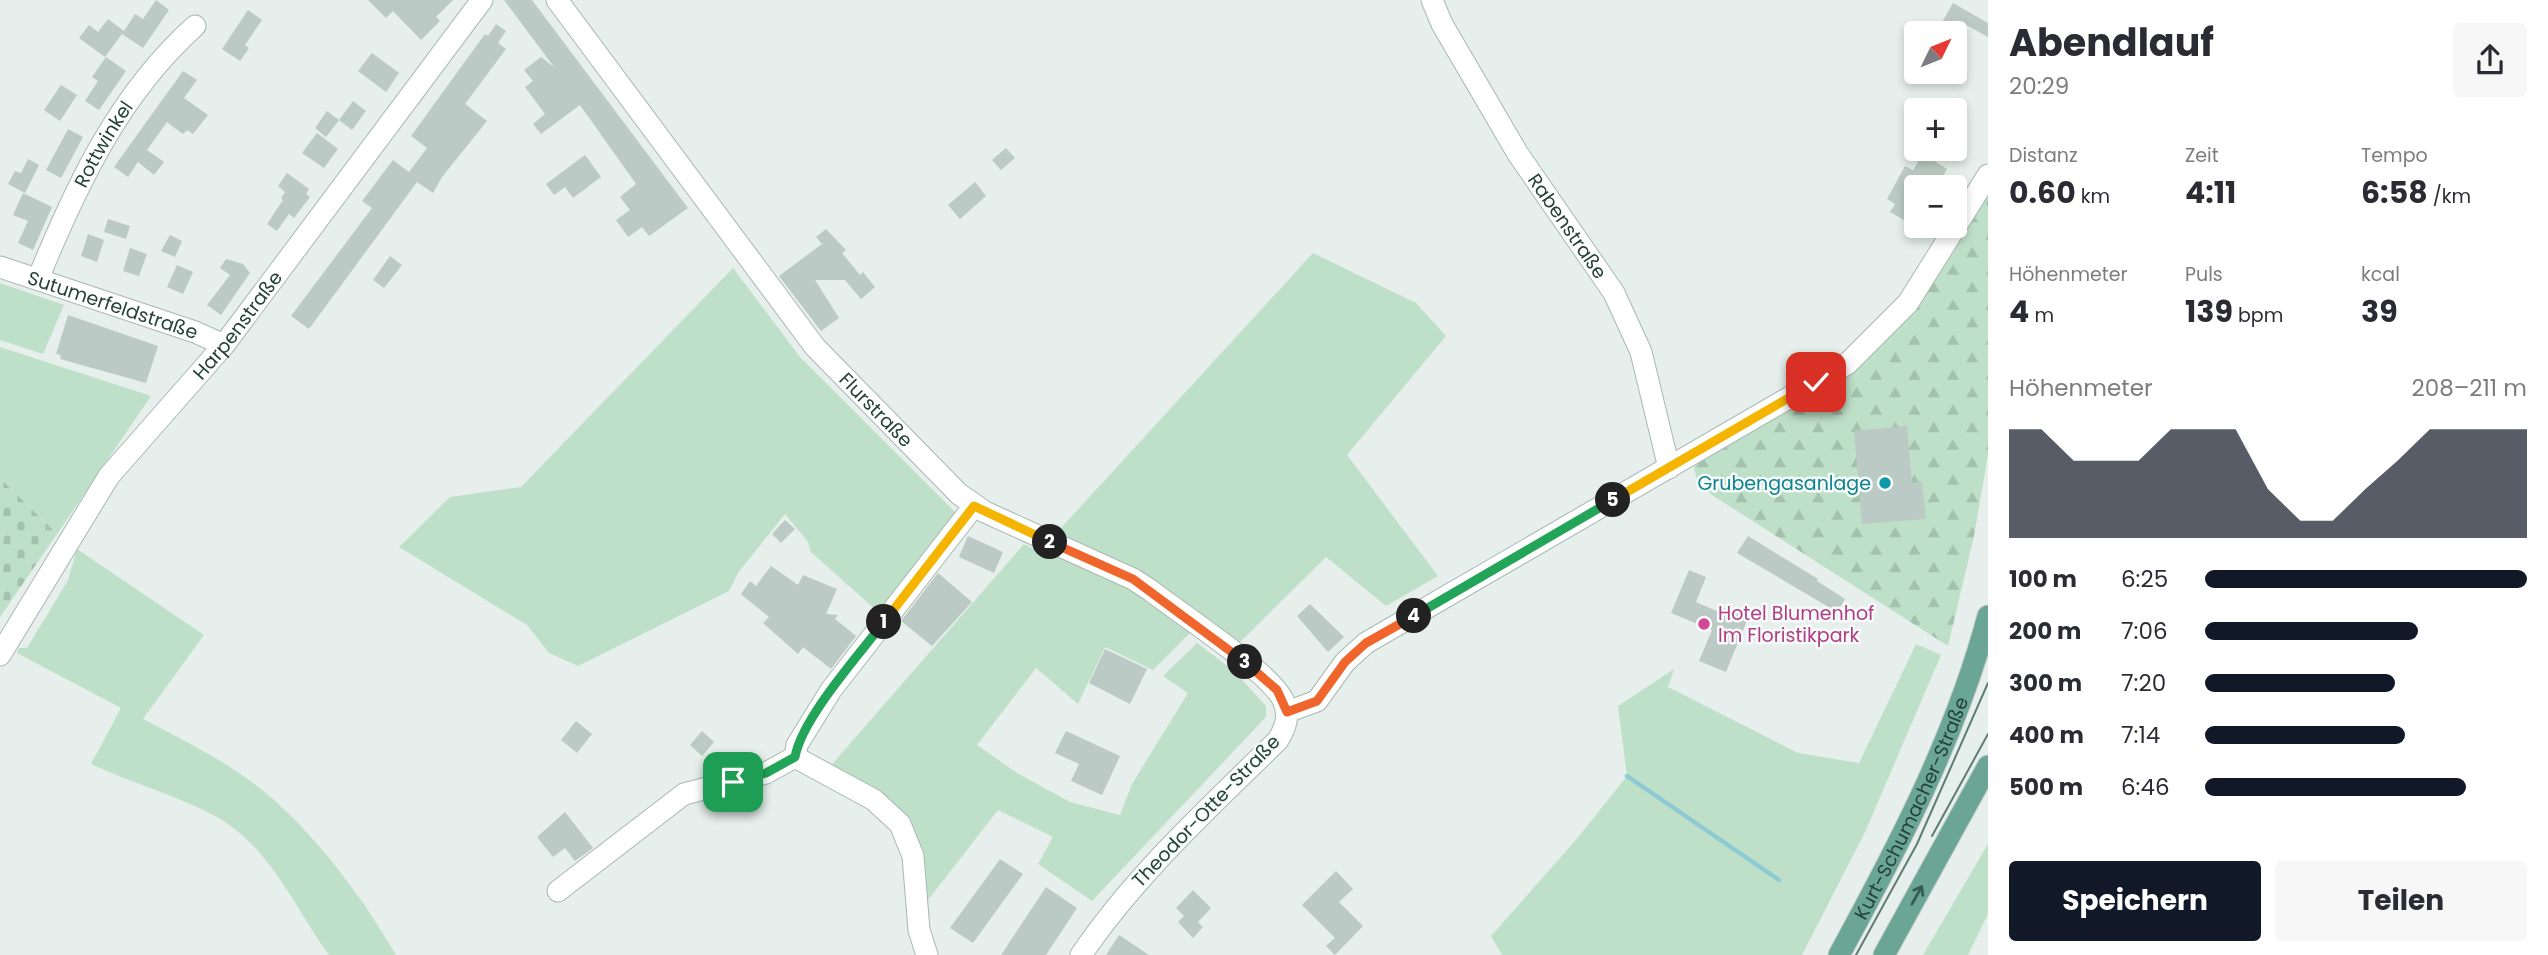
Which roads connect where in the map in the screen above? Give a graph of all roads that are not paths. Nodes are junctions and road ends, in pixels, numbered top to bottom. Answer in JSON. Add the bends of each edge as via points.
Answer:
{"nodes":[{"id":1,"x":482,"y":0,"type":"edge"},
{"id":2,"x":556,"y":0,"type":"edge"},
{"id":3,"x":1432,"y":0,"type":"edge"},
{"id":4,"x":195,"y":26,"type":"dead end"},
{"id":5,"x":1988,"y":175,"type":"edge"},
{"id":6,"x":0,"y":267,"type":"edge"},
{"id":7,"x":38,"y":279,"type":"junction"},
{"id":8,"x":224,"y":345,"type":"junction"},
{"id":9,"x":1669,"y":468,"type":"junction"},
{"id":10,"x":974,"y":506,"type":"junction"},
{"id":11,"x":1988,"y":616,"type":"edge"},
{"id":12,"x":0,"y":655,"type":"edge"},
{"id":13,"x":1287,"y":712,"type":"junction"},
{"id":14,"x":795,"y":757,"type":"junction"},
{"id":15,"x":1988,"y":766,"type":"edge"},
{"id":16,"x":558,"y":891,"type":"dead end"},
{"id":17,"x":927,"y":955,"type":"edge"},
{"id":18,"x":1081,"y":955,"type":"edge"},
{"id":19,"x":1839,"y":955,"type":"edge"},
{"id":20,"x":1884,"y":955,"type":"edge"}],
"edges":[{"from":1,"to":8,"type":"street","name":"Harpenstraße"},
{"from":2,"to":10,"type":"street","name":"Flurstraße","via":[[815,347]]},
{"from":3,"to":9,"type":"street","name":"Rabenstraße","via":[[1518,154],[1614,293],[1640,352]]},
{"from":4,"to":7,"type":"street","name":"Rottwinkel","via":[[163,55],[107,134],[67,209]]},
{"from":5,"to":9,"type":"street","name":"Theodor-Otte-Straße","via":[[1908,303],[1861,353]]},
{"from":6,"to":7,"type":"street","name":"Sutumerfeldstraße"},
{"from":7,"to":8,"type":"street","name":"Sutumerfeldstraße"},
{"from":8,"to":12,"type":"street","name":"Harpenstraße","via":[[109,476]]},
{"from":9,"to":13,"type":"street","name":"Theodor-Otte-Straße","via":[[1366,643],[1345,662],[1317,701]]},
{"from":10,"to":13,"type":"street","name":"Flurstraße","via":[[1150,590],[1263,676],[1277,690]]},
{"from":10,"to":14,"type":"street","via":[[831,690],[797,745]]},
{"from":11,"to":19,"type":"main road","name":"Kurt-Schumacher-Straße","via":[[1975,665],[1904,835]]},
{"from":13,"to":18,"type":"street","name":"Theodor-Otte-Straße","via":[[1278,740],[1133,885]]},
{"from":14,"to":16,"type":"street","via":[[766,773],[684,794]]},
{"from":14,"to":17,"type":"street","via":[[874,800],[900,824],[913,856],[919,930]]},
{"from":20,"to":15,"type":"main road","name":"Kurt-Schumacher-Straße","one_way":true}]}
